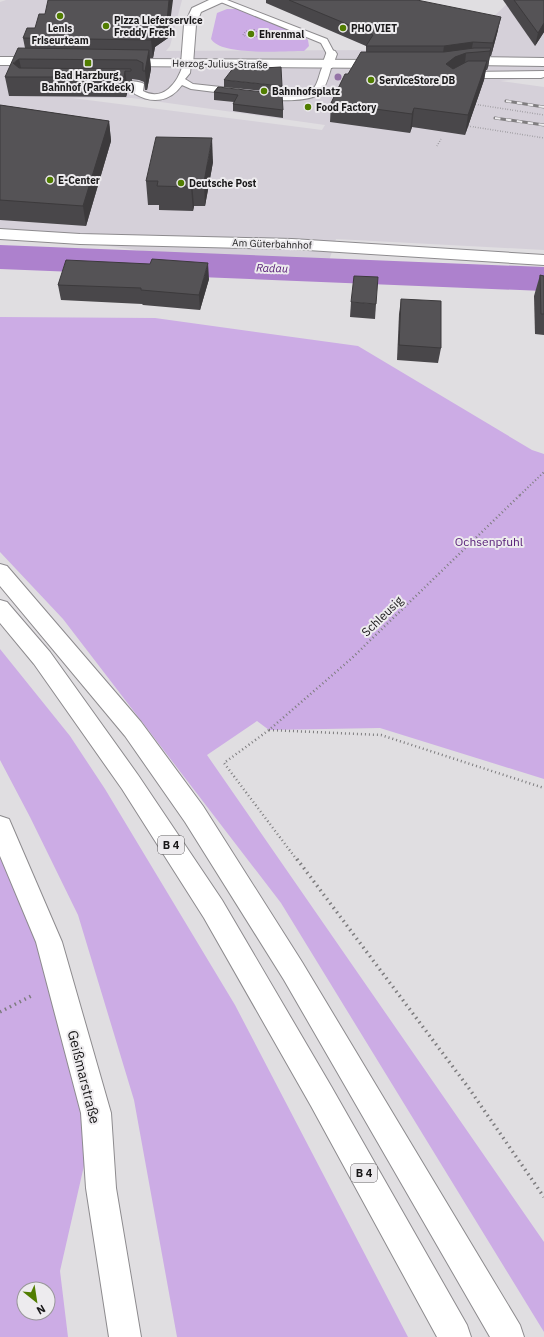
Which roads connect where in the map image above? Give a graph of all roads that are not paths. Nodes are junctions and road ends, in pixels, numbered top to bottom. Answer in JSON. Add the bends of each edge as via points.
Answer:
{"nodes":[{"id":1,"x":220,"y":0,"type":"edge"},
{"id":2,"x":390,"y":55,"type":"edge"},
{"id":3,"x":109,"y":59,"type":"edge"},
{"id":4,"x":188,"y":59,"type":"junction"},
{"id":5,"x":58,"y":60,"type":"edge"},
{"id":6,"x":329,"y":60,"type":"junction"},
{"id":7,"x":0,"y":61,"type":"edge"},
{"id":8,"x":449,"y":61,"type":"edge"},
{"id":9,"x":544,"y":62,"type":"edge"},
{"id":10,"x":398,"y":64,"type":"edge"},
{"id":11,"x":544,"y":74,"type":"edge"},
{"id":12,"x":454,"y":79,"type":"edge"},
{"id":13,"x":180,"y":80,"type":"junction"},
{"id":14,"x":100,"y":84,"type":"edge"},
{"id":15,"x":0,"y":234,"type":"edge"},
{"id":16,"x":544,"y":260,"type":"edge"},
{"id":17,"x":0,"y":572,"type":"edge"},
{"id":18,"x":0,"y":608,"type":"edge"},
{"id":19,"x":0,"y":827,"type":"edge"},
{"id":20,"x":124,"y":1337,"type":"edge"},
{"id":21,"x":455,"y":1337,"type":"edge"},
{"id":22,"x":508,"y":1337,"type":"edge"}],
"edges":[{"from":1,"to":4,"type":"main road","via":[[196,10],[190,25]]},
{"from":1,"to":6,"type":"lane","via":[[324,41]]},
{"from":2,"to":6,"type":"main road","name":"Herzog-Julius-Straße"},
{"from":3,"to":4,"type":"main road","name":"Herzog-Julius-Straße"},
{"from":4,"to":6,"type":"main road","name":"Herzog-Julius-Straße"},
{"from":4,"to":13,"type":"lane","via":[[185,73]]},
{"from":5,"to":7,"type":"main road"},
{"from":6,"to":10,"type":"main road","name":"Herzog-Julius-Straße"},
{"from":6,"to":13,"type":"lane","via":[[316,91],[311,95],[291,98],[191,86]]},
{"from":8,"to":9,"type":"main road"},
{"from":11,"to":12,"type":"lane","via":[[464,75]]},
{"from":13,"to":14,"type":"lane","via":[[171,93],[162,97],[144,96],[138,92],[138,84]]},
{"from":15,"to":16,"type":"main road","name":"Am Güterbahnhof","via":[[80,239],[292,244]]},
{"from":17,"to":22,"type":"main road","via":[[133,730],[166,772],[194,814],[293,972]]},
{"from":18,"to":21,"type":"main road","number":"B 4","via":[[42,658],[130,782],[213,909]]},
{"from":19,"to":20,"type":"main road","name":"Geißmarstraße","via":[[49,942],[96,1113],[101,1188]]}]}
